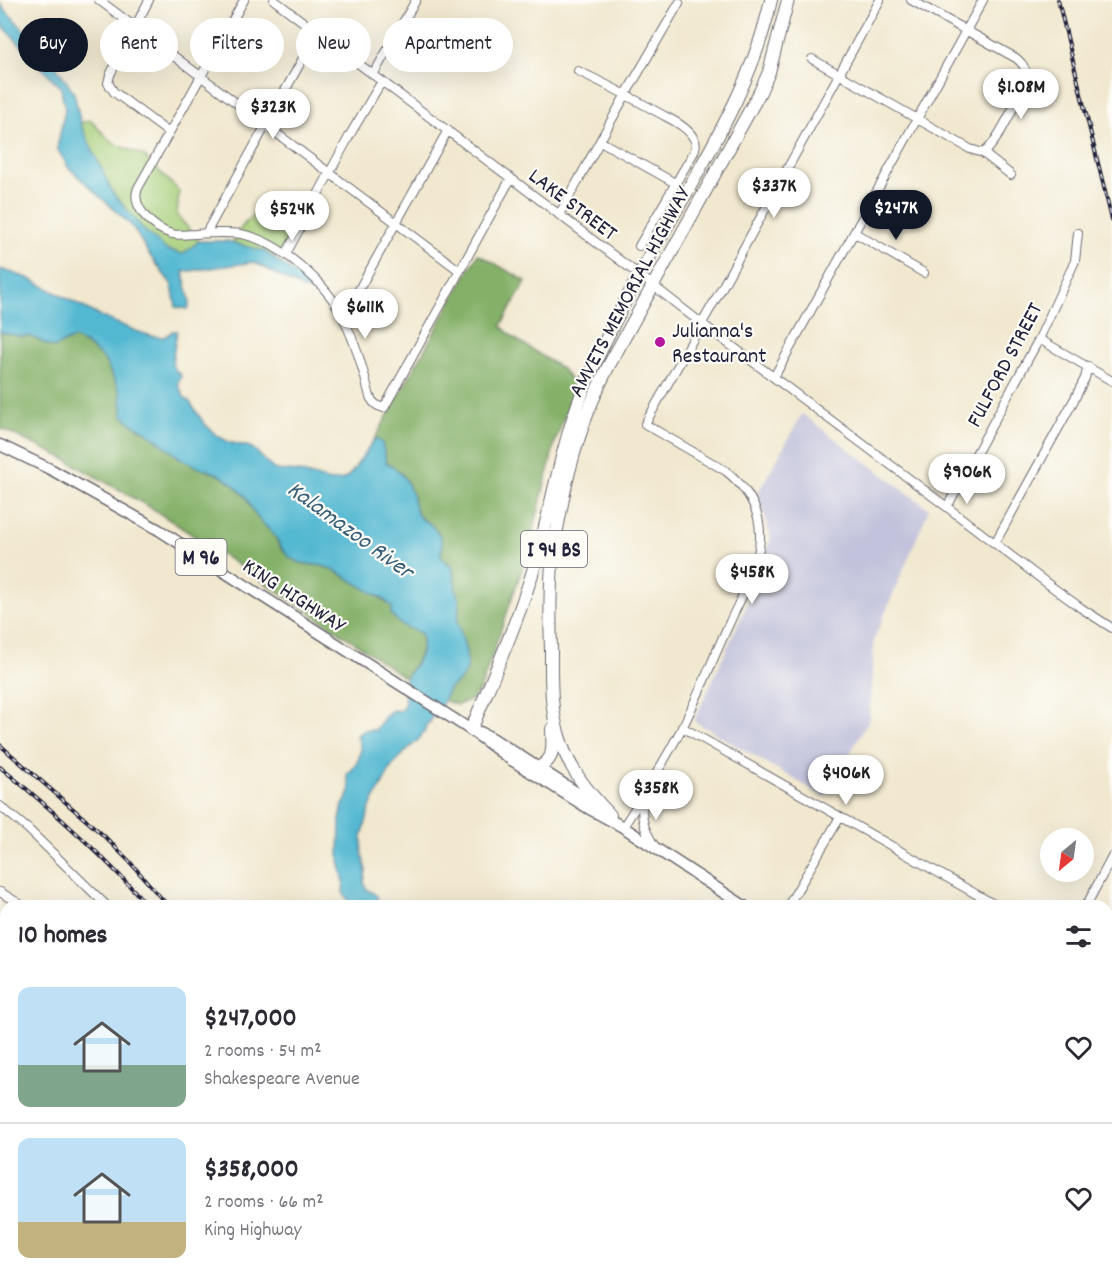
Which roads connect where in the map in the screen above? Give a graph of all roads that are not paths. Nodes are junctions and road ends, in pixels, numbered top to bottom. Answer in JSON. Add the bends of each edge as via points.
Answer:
{"nodes":[{"id":1,"x":99,"y":0,"type":"edge"},
{"id":2,"x":149,"y":0,"type":"edge"},
{"id":3,"x":244,"y":0,"type":"edge"},
{"id":4,"x":274,"y":0,"type":"edge"},
{"id":5,"x":416,"y":0,"type":"edge"},
{"id":6,"x":771,"y":0,"type":"edge"},
{"id":7,"x":788,"y":0,"type":"edge"},
{"id":8,"x":880,"y":0,"type":"edge"},
{"id":9,"x":911,"y":0,"type":"edge"},
{"id":10,"x":983,"y":0,"type":"edge"},
{"id":11,"x":680,"y":3,"type":"dead end"},
{"id":12,"x":122,"y":18,"type":"edge"},
{"id":13,"x":139,"y":18,"type":"edge"},
{"id":14,"x":297,"y":18,"type":"edge"},
{"id":15,"x":967,"y":31,"type":"junction"},
{"id":16,"x":812,"y":59,"type":"dead end"},
{"id":17,"x":178,"y":60,"type":"edge"},
{"id":18,"x":296,"y":70,"type":"edge"},
{"id":19,"x":578,"y":70,"type":"dead end"},
{"id":20,"x":112,"y":72,"type":"edge"},
{"id":21,"x":369,"y":72,"type":"edge"},
{"id":22,"x":839,"y":74,"type":"junction"},
{"id":23,"x":373,"y":75,"type":"junction"},
{"id":24,"x":200,"y":77,"type":"junction"},
{"id":25,"x":382,"y":81,"type":"junction"},
{"id":26,"x":626,"y":94,"type":"junction"},
{"id":27,"x":917,"y":118,"type":"junction"},
{"id":28,"x":266,"y":125,"type":"junction"},
{"id":29,"x":448,"y":130,"type":"junction"},
{"id":30,"x":169,"y":133,"type":"junction"},
{"id":31,"x":600,"y":141,"type":"junction"},
{"id":32,"x":983,"y":153,"type":"junction"},
{"id":33,"x":330,"y":174,"type":"junction"},
{"id":34,"x":1011,"y":174,"type":"dead end"},
{"id":35,"x":511,"y":178,"type":"junction"},
{"id":36,"x":675,"y":183,"type":"junction"},
{"id":37,"x":559,"y":215,"type":"junction"},
{"id":38,"x":396,"y":223,"type":"junction"},
{"id":39,"x":206,"y":233,"type":"junction"},
{"id":40,"x":855,"y":233,"type":"junction"},
{"id":41,"x":1078,"y":233,"type":"dead end"},
{"id":42,"x":639,"y":246,"type":"dead end"},
{"id":43,"x":286,"y":254,"type":"junction"},
{"id":44,"x":460,"y":271,"type":"junction"},
{"id":45,"x":924,"y":273,"type":"dead end"},
{"id":46,"x":646,"y":280,"type":"junction"},
{"id":47,"x":343,"y":318,"type":"junction"},
{"id":48,"x":701,"y":323,"type":"junction"},
{"id":49,"x":1039,"y":339,"type":"junction"},
{"id":50,"x":1088,"y":366,"type":"junction"},
{"id":51,"x":774,"y":377,"type":"junction"},
{"id":52,"x":1112,"y":381,"type":"edge"},
{"id":53,"x":0,"y":445,"type":"edge"},
{"id":54,"x":947,"y":507,"type":"junction"},
{"id":55,"x":995,"y":543,"type":"junction"},
{"id":56,"x":1112,"y":628,"type":"edge"},
{"id":57,"x":552,"y":701,"type":"junction"},
{"id":58,"x":682,"y":727,"type":"junction"},
{"id":59,"x":471,"y":730,"type":"junction"},
{"id":60,"x":536,"y":769,"type":"junction"},
{"id":61,"x":645,"y":794,"type":"junction"},
{"id":62,"x":0,"y":806,"type":"edge"},
{"id":63,"x":610,"y":816,"type":"junction"},
{"id":64,"x":840,"y":817,"type":"junction"},
{"id":65,"x":623,"y":827,"type":"junction"},
{"id":66,"x":658,"y":850,"type":"junction"},
{"id":67,"x":1112,"y":857,"type":"edge"},
{"id":68,"x":0,"y":892,"type":"edge"},
{"id":69,"x":13,"y":900,"type":"edge"},
{"id":70,"x":101,"y":900,"type":"edge"},
{"id":71,"x":735,"y":900,"type":"edge"},
{"id":72,"x":792,"y":900,"type":"edge"},
{"id":73,"x":986,"y":900,"type":"edge"},
{"id":74,"x":1089,"y":900,"type":"edge"}],
"edges":[{"from":1,"to":12,"type":"street"},
{"from":2,"to":13,"type":"street"},
{"from":3,"to":24,"type":"street"},
{"from":4,"to":14,"type":"street","name":"LAKE STREET"},
{"from":5,"to":23,"type":"street"},
{"from":6,"to":46,"type":"highway","via":[[746,82],[710,150],[699,185]]},
{"from":7,"to":46,"type":"highway","name":"AMVETS MEMORIAL HIGHWAY","number":"I 94 BS","via":[[760,92]]},
{"from":8,"to":22,"type":"street"},
{"from":9,"to":15,"type":"street"},
{"from":10,"to":15,"type":"street"},
{"from":11,"to":26,"type":"street"},
{"from":15,"to":27,"type":"street"},
{"from":15,"to":32,"type":"street","via":[[1016,58],[1026,71],[1027,79],[1001,130]]},
{"from":16,"to":22,"type":"street"},
{"from":17,"to":24,"type":"street"},
{"from":18,"to":28,"type":"street"},
{"from":19,"to":26,"type":"street"},
{"from":20,"to":30,"type":"street","via":[[108,79],[114,92]]},
{"from":21,"to":23,"type":"street","name":"LAKE STREET"},
{"from":22,"to":27,"type":"street"},
{"from":22,"to":48,"type":"street"},
{"from":23,"to":25,"type":"street","name":"LAKE STREET"},
{"from":24,"to":28,"type":"street"},
{"from":24,"to":30,"type":"street"},
{"from":25,"to":29,"type":"street","name":"LAKE STREET"},
{"from":25,"to":33,"type":"street"},
{"from":26,"to":31,"type":"street"},
{"from":26,"to":36,"type":"street","via":[[672,120],[694,138],[694,152]]},
{"from":27,"to":32,"type":"street"},
{"from":27,"to":40,"type":"street"},
{"from":28,"to":33,"type":"street"},
{"from":28,"to":39,"type":"street"},
{"from":29,"to":35,"type":"street","name":"LAKE STREET"},
{"from":29,"to":38,"type":"street"},
{"from":30,"to":39,"type":"street","via":[[135,195],[138,206],[153,224],[171,233]]},
{"from":31,"to":36,"type":"street"},
{"from":31,"to":37,"type":"street"},
{"from":32,"to":34,"type":"street"},
{"from":33,"to":38,"type":"street"},
{"from":33,"to":43,"type":"street"},
{"from":35,"to":37,"type":"street","name":"LAKE STREET"},
{"from":35,"to":44,"type":"street"},
{"from":36,"to":42,"type":"street"},
{"from":37,"to":46,"type":"street","name":"LAKE STREET"},
{"from":38,"to":44,"type":"street"},
{"from":38,"to":47,"type":"street"},
{"from":39,"to":43,"type":"street","via":[[246,235]]},
{"from":40,"to":45,"type":"street"},
{"from":40,"to":51,"type":"street"},
{"from":41,"to":49,"type":"street","name":"FULFORD STREET","via":[[1075,261]]},
{"from":43,"to":47,"type":"street","via":[[322,288]]},
{"from":44,"to":47,"type":"street","via":[[384,408],[370,397]]},
{"from":46,"to":48,"type":"street","name":"LAKE STREET"},
{"from":46,"to":57,"type":"highway","name":"AMVETS MEMORIAL HIGHWAY","number":"I 94 BS","via":[[590,403],[563,493],[552,562]]},
{"from":46,"to":59,"type":"highway","name":"AMVETS MEMORIAL HIGHWAY","number":"I 94 BS","via":[[608,334],[573,415],[535,565]]},
{"from":48,"to":51,"type":"street","name":"LAKE STREET"},
{"from":48,"to":58,"type":"street","via":[[645,424],[736,479],[750,496],[760,530],[754,567]]},
{"from":49,"to":50,"type":"street"},
{"from":49,"to":54,"type":"street","name":"FULFORD STREET"},
{"from":50,"to":52,"type":"street"},
{"from":50,"to":55,"type":"street","via":[[1074,400]]},
{"from":51,"to":54,"type":"street","name":"LAKE STREET"},
{"from":53,"to":59,"type":"main road","name":"KING HIGHWAY","number":"M 96","via":[[159,530]]},
{"from":54,"to":55,"type":"street","name":"LAKE STREET"},
{"from":55,"to":56,"type":"street","name":"LAKE STREET"},
{"from":57,"to":60,"type":"highway","number":"I 94 BS","via":[[553,750],[549,759]]},
{"from":57,"to":63,"type":"highway","name":"AMVETS MEMORIAL HIGHWAY","number":"I 94 BS","via":[[558,735],[567,757],[585,787]]},
{"from":58,"to":61,"type":"street"},
{"from":58,"to":64,"type":"street"},
{"from":59,"to":60,"type":"main road","name":"KING HIGHWAY","number":"I 94 BS","via":[[490,745]]},
{"from":60,"to":63,"type":"main road","name":"KING HIGHWAY","number":"I 94 BS"},
{"from":60,"to":65,"type":"main road","name":"KING HIGHWAY","number":"I 94 BS","via":[[588,808]]},
{"from":61,"to":65,"type":"street"},
{"from":61,"to":66,"type":"street","via":[[643,821]]},
{"from":62,"to":70,"type":"street"},
{"from":63,"to":65,"type":"main road","name":"KING HIGHWAY","number":"I 94 BS"},
{"from":64,"to":72,"type":"street"},
{"from":64,"to":73,"type":"street"},
{"from":65,"to":66,"type":"main road","name":"KING HIGHWAY","number":"I 94 BS"},
{"from":66,"to":71,"type":"main road","name":"KING HIGHWAY","number":"I 94 BS"},
{"from":67,"to":74,"type":"street"},
{"from":68,"to":69,"type":"street"}]}
